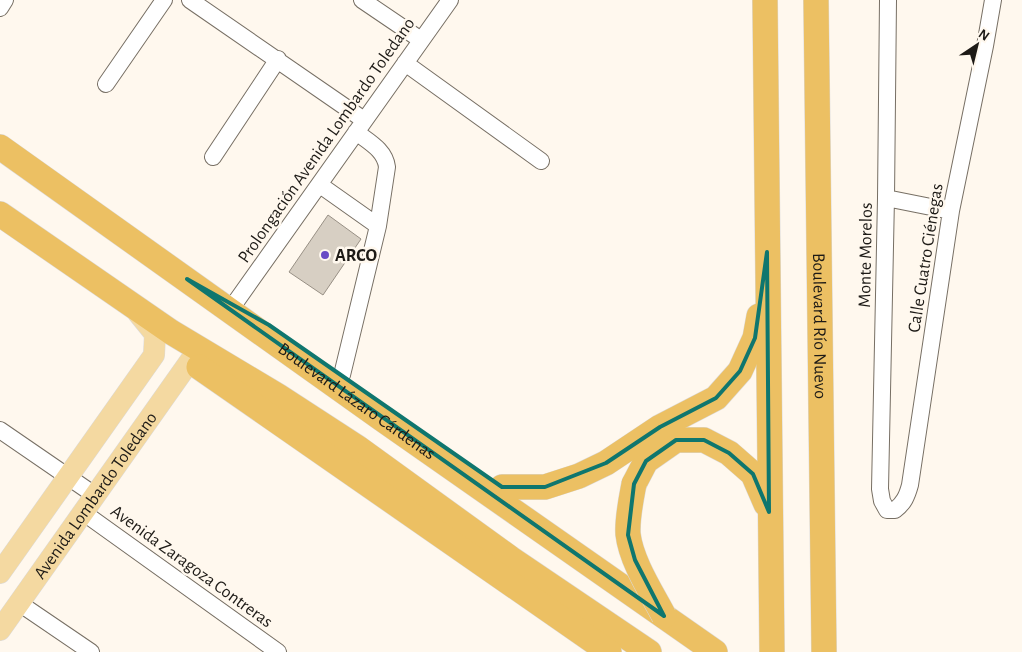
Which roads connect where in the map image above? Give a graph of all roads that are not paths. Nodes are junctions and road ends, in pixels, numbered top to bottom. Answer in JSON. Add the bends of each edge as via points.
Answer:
{"nodes":[{"id":1,"x":6,"y":0,"type":"edge"},
{"id":2,"x":164,"y":0,"type":"edge"},
{"id":3,"x":190,"y":0,"type":"edge"},
{"id":4,"x":362,"y":0,"type":"edge"},
{"id":5,"x":450,"y":0,"type":"edge"},
{"id":6,"x":765,"y":0,"type":"edge"},
{"id":7,"x":816,"y":0,"type":"edge"},
{"id":8,"x":888,"y":0,"type":"edge"},
{"id":9,"x":993,"y":0,"type":"edge"},
{"id":10,"x":0,"y":8,"type":"edge"},
{"id":11,"x":421,"y":40,"type":"junction"},
{"id":12,"x":278,"y":59,"type":"junction"},
{"id":13,"x":405,"y":63,"type":"junction"},
{"id":14,"x":106,"y":84,"type":"dead end"},
{"id":15,"x":360,"y":126,"type":"junction"},
{"id":16,"x":0,"y":146,"type":"edge"},
{"id":17,"x":213,"y":157,"type":"dead end"},
{"id":18,"x":541,"y":160,"type":"dead end"},
{"id":19,"x":320,"y":185,"type":"junction"},
{"id":20,"x":886,"y":198,"type":"junction"},
{"id":21,"x":951,"y":211,"type":"junction"},
{"id":22,"x":0,"y":214,"type":"edge"},
{"id":23,"x":378,"y":226,"type":"junction"},
{"id":24,"x":768,"y":252,"type":"junction"},
{"id":25,"x":187,"y":279,"type":"junction"},
{"id":26,"x":235,"y":303,"type":"junction"},
{"id":27,"x":131,"y":305,"type":"junction"},
{"id":28,"x":171,"y":332,"type":"junction"},
{"id":29,"x":190,"y":361,"type":"junction"},
{"id":30,"x":342,"y":375,"type":"junction"},
{"id":31,"x":0,"y":430,"type":"edge"},
{"id":32,"x":67,"y":478,"type":"junction"},
{"id":33,"x":502,"y":488,"type":"junction"},
{"id":34,"x":90,"y":505,"type":"junction"},
{"id":35,"x":887,"y":510,"type":"joint"},
{"id":36,"x":769,"y":512,"type":"junction"},
{"id":37,"x":0,"y":573,"type":"edge"},
{"id":38,"x":19,"y":603,"type":"junction"},
{"id":39,"x":664,"y":616,"type":"junction"},
{"id":40,"x":0,"y":630,"type":"edge"},
{"id":41,"x":91,"y":652,"type":"edge"},
{"id":42,"x":278,"y":652,"type":"edge"},
{"id":43,"x":609,"y":652,"type":"edge"},
{"id":44,"x":649,"y":652,"type":"edge"},
{"id":45,"x":715,"y":652,"type":"edge"},
{"id":46,"x":735,"y":652,"type":"edge"},
{"id":47,"x":772,"y":652,"type":"edge"},
{"id":48,"x":824,"y":652,"type":"edge"}],
"edges":[{"from":1,"to":10,"type":"street"},
{"from":2,"to":14,"type":"street"},
{"from":3,"to":12,"type":"street"},
{"from":4,"to":11,"type":"street"},
{"from":5,"to":11,"type":"street","name":"Prolongación Avenida Lombardo Toledano"},
{"from":6,"to":24,"type":"highway"},
{"from":7,"to":48,"type":"highway","name":"Boulevard Río Nuevo"},
{"from":8,"to":20,"type":"street","name":"Monte Morelos"},
{"from":9,"to":21,"type":"street","name":"Calle Cuatro Ciénegas"},
{"from":11,"to":13,"type":"street","name":"Prolongación Avenida Lombardo Toledano"},
{"from":12,"to":15,"type":"street"},
{"from":12,"to":17,"type":"street"},
{"from":13,"to":15,"type":"street","name":"Prolongación Avenida Lombardo Toledano"},
{"from":13,"to":18,"type":"street"},
{"from":15,"to":19,"type":"street","name":"Prolongación Avenida Lombardo Toledano"},
{"from":15,"to":23,"type":"street","via":[[386,160]]},
{"from":16,"to":25,"type":"highway","name":"Boulevard Lázaro Cárdenas"},
{"from":19,"to":23,"type":"street"},
{"from":19,"to":26,"type":"street","name":"Prolongación Avenida Lombardo Toledano"},
{"from":20,"to":21,"type":"street"},
{"from":20,"to":35,"type":"street","name":"Monte Morelos","via":[[880,489]]},
{"from":21,"to":35,"type":"street","name":"Calle Cuatro Ciénegas","via":[[910,485],[900,506],[896,510]]},
{"from":22,"to":27,"type":"highway"},
{"from":23,"to":30,"type":"street"},
{"from":24,"to":33,"type":"highway","via":[[756,338],[740,371],[716,398],[660,427],[606,463],[579,476],[545,487]]},
{"from":24,"to":36,"type":"highway"},
{"from":25,"to":26,"type":"highway"},
{"from":25,"to":39,"type":"highway","name":"Boulevard Lázaro Cárdenas"},
{"from":26,"to":30,"type":"highway"},
{"from":27,"to":28,"type":"highway"},
{"from":27,"to":32,"type":"main road","name":"Avenida Lombardo Toledano","via":[[155,334],[154,354]]},
{"from":28,"to":29,"type":"highway"},
{"from":28,"to":44,"type":"highway","via":[[358,448],[510,558]]},
{"from":29,"to":34,"type":"main road","name":"Avenida Lombardo Toledano"},
{"from":29,"to":43,"type":"highway"},
{"from":30,"to":33,"type":"highway"},
{"from":31,"to":32,"type":"street","name":"Avenida Zaragoza Contreras"},
{"from":32,"to":34,"type":"street","name":"Avenida Zaragoza Contreras"},
{"from":32,"to":37,"type":"main road","name":"Avenida Lombardo Toledano"},
{"from":33,"to":46,"type":"highway"},
{"from":34,"to":38,"type":"main road","name":"Avenida Lombardo Toledano"},
{"from":34,"to":42,"type":"street","name":"Avenida Zaragoza Contreras"},
{"from":36,"to":39,"type":"highway","bridge":true,"via":[[753,474],[729,453],[704,440],[676,440],[646,461],[634,484],[628,535],[635,560]]},
{"from":36,"to":47,"type":"highway"},
{"from":38,"to":40,"type":"main road","name":"Avenida Lombardo Toledano"},
{"from":38,"to":41,"type":"street"},
{"from":39,"to":45,"type":"highway","name":"Boulevard Lázaro Cárdenas"}]}
